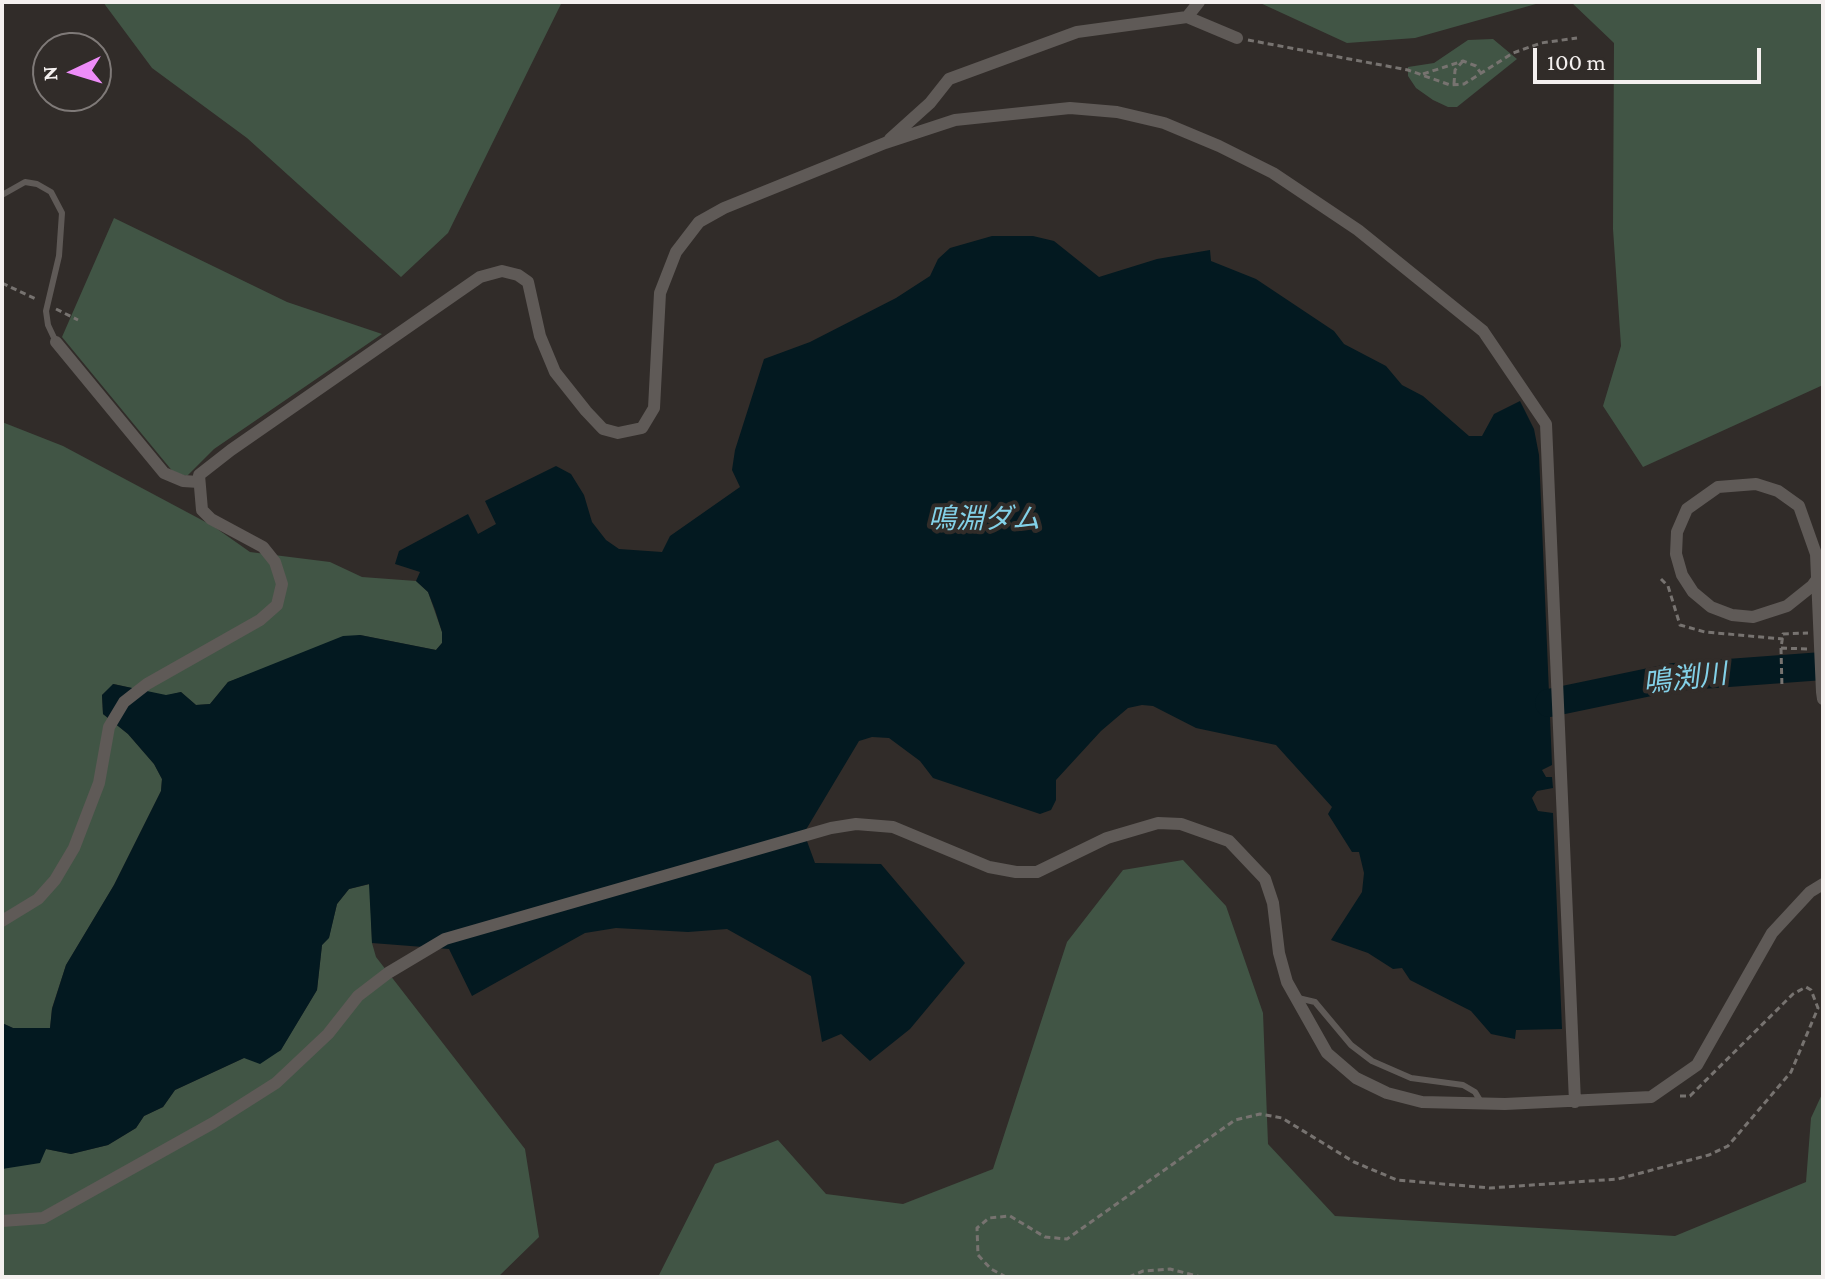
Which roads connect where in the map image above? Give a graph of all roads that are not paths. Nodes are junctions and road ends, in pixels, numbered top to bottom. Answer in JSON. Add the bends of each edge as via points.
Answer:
{"nodes":[{"id":1,"x":1199,"y":2,"type":"edge"},
{"id":2,"x":1187,"y":17,"type":"junction"},
{"id":3,"x":1237,"y":38,"type":"road end"},
{"id":4,"x":885,"y":143,"type":"junction"},
{"id":5,"x":2,"y":195,"type":"edge"},
{"id":6,"x":56,"y":342,"type":"joint"},
{"id":7,"x":199,"y":482,"type":"junction"},
{"id":8,"x":1823,"y":571,"type":"edge"},
{"id":9,"x":1823,"y":699,"type":"edge"},
{"id":10,"x":1823,"y":884,"type":"edge"},
{"id":11,"x":2,"y":921,"type":"edge"},
{"id":12,"x":1295,"y":997,"type":"junction"},
{"id":13,"x":1575,"y":1102,"type":"junction"},
{"id":14,"x":1482,"y":1104,"type":"junction"},
{"id":15,"x":2,"y":1221,"type":"edge"}],
"edges":[{"from":1,"to":2,"type":"street"},
{"from":2,"to":3,"type":"street"},
{"from":2,"to":4,"type":"street","via":[[1077,32],[949,79]]},
{"from":4,"to":7,"type":"street","via":[[699,222],[676,252],[660,293],[654,408],[642,428],[618,433],[603,429],[586,411],[555,372],[540,336],[528,282],[502,271],[480,277],[231,450],[199,475]]},
{"from":4,"to":13,"type":"street","via":[[955,120],[1016,111],[1070,108],[1164,123],[1273,173],[1358,230],[1483,331],[1540,412],[1548,433]]},
{"from":5,"to":6,"type":"lane","via":[[25,182],[37,184],[51,192],[62,213],[46,311]]},
{"from":6,"to":7,"type":"street","via":[[164,473]]},
{"from":7,"to":11,"type":"street","via":[[202,510],[263,547],[275,562],[282,584],[277,605],[124,702],[109,727],[99,783],[74,848],[38,899]]},
{"from":8,"to":9,"type":"street","via":[[1787,606],[1753,617],[1732,615],[1693,592],[1676,554],[1677,532],[1687,509],[1718,487],[1756,484],[1799,506],[1816,554]]},
{"from":10,"to":13,"type":"street","via":[[1772,933],[1697,1065],[1655,1095]]},
{"from":12,"to":14,"type":"lane","via":[[1315,1002],[1372,1061],[1411,1078],[1463,1085]]},
{"from":12,"to":14,"type":"street","via":[[1327,1053],[1356,1078],[1422,1102]]},
{"from":12,"to":15,"type":"street","via":[[1279,953],[1265,879],[1229,841],[1202,829],[1139,826],[1037,872],[1016,872],[989,867],[893,827],[856,824],[445,939],[358,996],[301,1063],[263,1091],[43,1218]]},
{"from":13,"to":14,"type":"street"}]}
